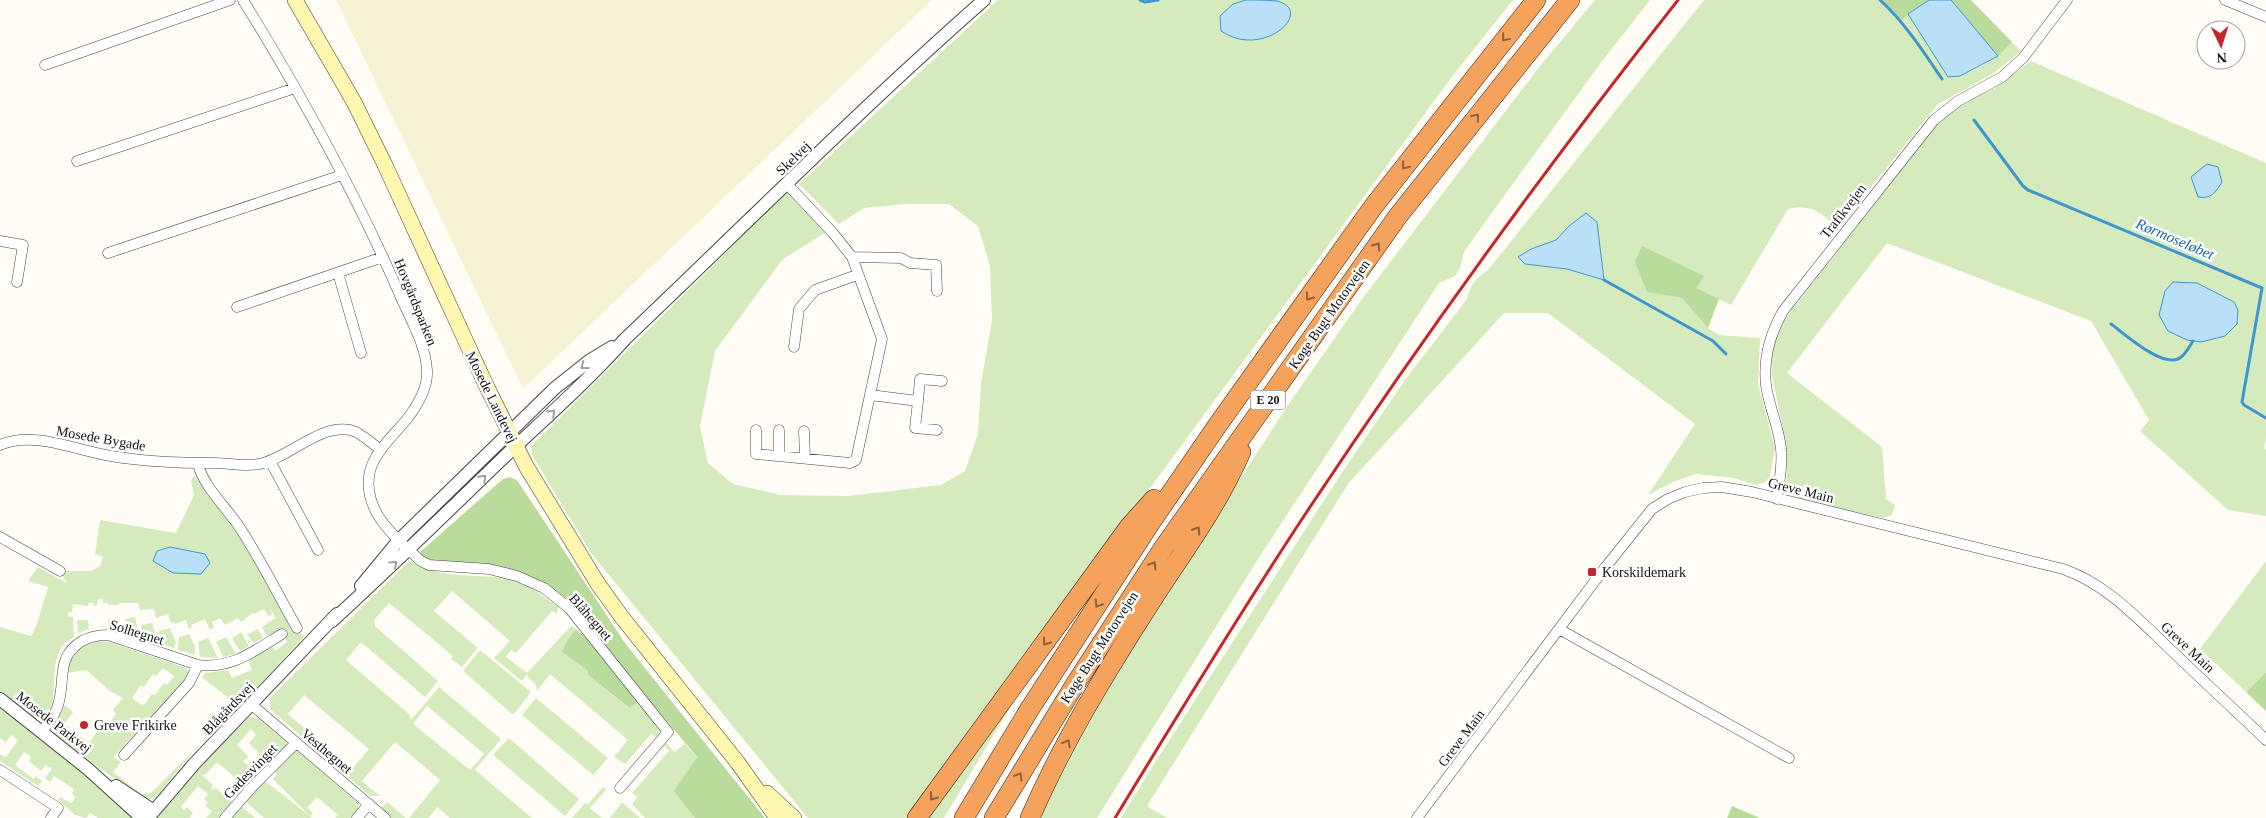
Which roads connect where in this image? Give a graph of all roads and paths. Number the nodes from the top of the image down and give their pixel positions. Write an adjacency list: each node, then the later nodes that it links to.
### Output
1 (230, 0): 10 (street)
2 (243, 0): 11 (street, Hovgårdsparken)
3 (295, 0): 35 (main road, Mosede Landevej)
4 (984, 0): 14 (street, Skelvej)
5 (1536, 0): 30 (highway, Køge Bugt Motorvejen / E 20, one-way to 30)
6 (1570, 0): 29 (highway, Køge Bugt Motorvejen / E 20, one-way to 6)
7 (2068, 0): 42 (street, Trafikvejen)
8 (2225, 0): 9 (street)
9 (2266, 17)
10 (45, 65)
11 (295, 88): 12 (street); 13 (street, Hovgårdsparken)
12 (78, 161)
13 (342, 175): 16 (street); 18 (street, Hovgårdsparken)
14 (787, 184): 17 (street); 35 (street, Skelvej)
15 (0, 241): 21 (street)
16 (108, 253)
17 (852, 257): 20 (street); 22 (street)
18 (383, 258): 19 (street, Hovgårdsparken); 37 (street, Hovgårdsparken)
19 (338, 273): 23 (street, Hovgårdsparken); 25 (street)
20 (857, 274): 24 (street); 27 (street)
21 (17, 282)
22 (937, 291)
23 (237, 307)
24 (794, 347)
25 (361, 353)
26 (942, 382): 28 (street)
27 (870, 395): 28 (street); 39 (street)
28 (918, 401): 33 (street)
29 (1257, 416): 75 (highway, Køge Bugt Motorvejen / E 20, one-way to 29); 76 (highway, one-way to 29)
30 (1217, 426): 73 (highway, one-way to 73); 74 (highway, Køge Bugt Motorvejen / E 20, one-way to 74)
31 (756, 430): 38 (street)
32 (779, 430): 38 (street)
33 (937, 430)
34 (804, 431): 39 (street)
35 (512, 440): 44 (street, Blågårdsvej); 46 (street, Blågårdsvej, one-way to 35); 60 (main road, Mosede Landevej)
36 (0, 445): 41 (street, Mosede Bygade)
37 (381, 450): 40 (street, Mosede Bygade); 44 (street, Hovgårdsparken)
38 (780, 456): 39 (street)
39 (805, 458)
40 (270, 461): 41 (street, Mosede Bygade); 45 (street)
41 (198, 464): 49 (street)
42 (1777, 499): 50 (street, Greve Main); 56 (street, Greve Main)
43 (0, 537): 47 (street)
44 (399, 540): 46 (street, Blåhegnet); 48 (street, Blågårdsvej)
45 (318, 550)
46 (409, 551): 48 (street, Blågårdsvej, one-way to 46); 63 (street, Blåhegnet)
47 (60, 572)
48 (332, 621): 54 (street, Blågårdsvej)
49 (297, 628)
50 (1559, 630): 59 (street); 77 (street, Greve Main)
51 (282, 634): 52 (street, Solhegnet)
52 (198, 664): 55 (street, Solhegnet); 58 (street)
53 (0, 699): 55 (street, Mosede Parkvej)
54 (252, 705): 57 (street, Vesthegnet); 65 (street, Blågårdsvej)
55 (42, 731): 61 (street, Mosede Parkvej)
56 (2266, 740)
57 (296, 743): 64 (street, Vesthegnet); 68 (street, Gadesvinget)
58 (124, 755)
59 (1789, 758)
60 (738, 764): 71 (main road, Mosede Landevej); 72 (main road, Mosede Landevej)
61 (88, 769): 65 (street, Mosede Parkvej); 67 (street, Mosede Parkvej)
62 (0, 770): 66 (street)
63 (620, 788)
64 (369, 804): 69 (street); 70 (street, Vesthegnet)
65 (151, 814)
66 (51, 818)
67 (142, 818)
68 (224, 818)
69 (357, 818)
70 (385, 818)
71 (777, 818)
72 (794, 818)
73 (917, 818)
74 (964, 818)
75 (994, 818)
76 (1030, 818)
77 (1417, 818)

